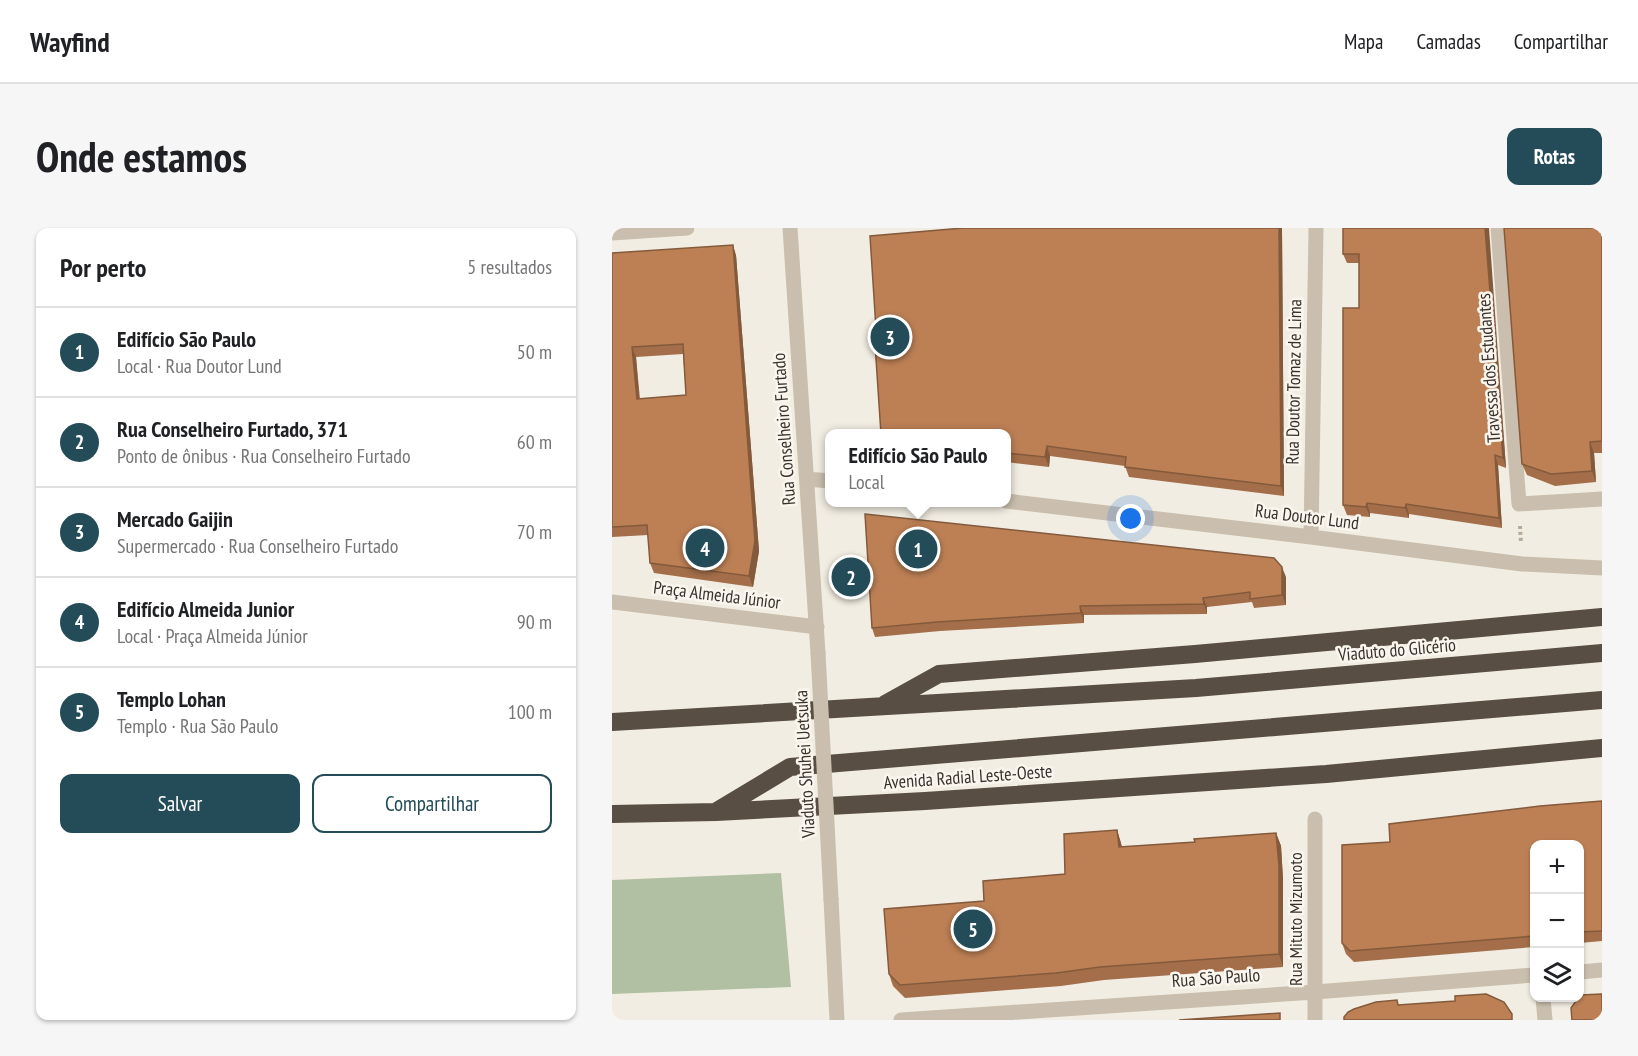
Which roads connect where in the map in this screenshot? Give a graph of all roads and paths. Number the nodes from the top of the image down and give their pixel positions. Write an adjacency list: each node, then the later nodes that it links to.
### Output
1 (687, 228): 5 (street)
2 (790, 228): 6 (street, Rua Conselheiro Furtado)
3 (1316, 228): 11 (street, Rua Doutor Tomaz de Lima)
4 (1498, 228): 10 (street, Travessa dos Estudantes)
5 (612, 233)
6 (807, 479): 7 (street); 16 (street, Rua Conselheiro Furtado)
7 (825, 481)
8 (1602, 499): 10 (street)
9 (1011, 502): 11 (street, Rua Doutor Lund)
10 (1519, 504): 12 (path)
11 (1311, 537): 12 (street, Rua Doutor Lund)
12 (1522, 564): 13 (street, Rua Doutor Lund)
13 (1602, 568)
14 (612, 602): 16 (street, Praça Almeida Júnior)
15 (1602, 617): 19 (highway)
16 (817, 627): 30 (street, Viaduto Shuhei Uetsuka, bridge)
17 (1602, 653): 19 (highway, Viaduto do Glicério)
18 (1602, 700): 22 (highway)
19 (881, 706): 20 (highway)
20 (612, 722)
21 (1602, 748): 22 (highway, Avenida Radial Leste-Oeste)
22 (716, 812): 23 (highway, Avenida Radial Leste-Oeste)
23 (612, 814)
24 (1316, 819): 28 (street, Rua Mituto Mizumoto)
25 (1602, 970): 26 (street)
26 (1584, 972)
27 (1530, 975): 28 (street, Rua São Paulo)
28 (1316, 992): 31 (street, Rua São Paulo); 32 (street, Rua Mituto Mizumoto)
29 (1543, 1002): 33 (street)
30 (837, 1020)
31 (901, 1020)
32 (1315, 1020)
33 (1545, 1020)

